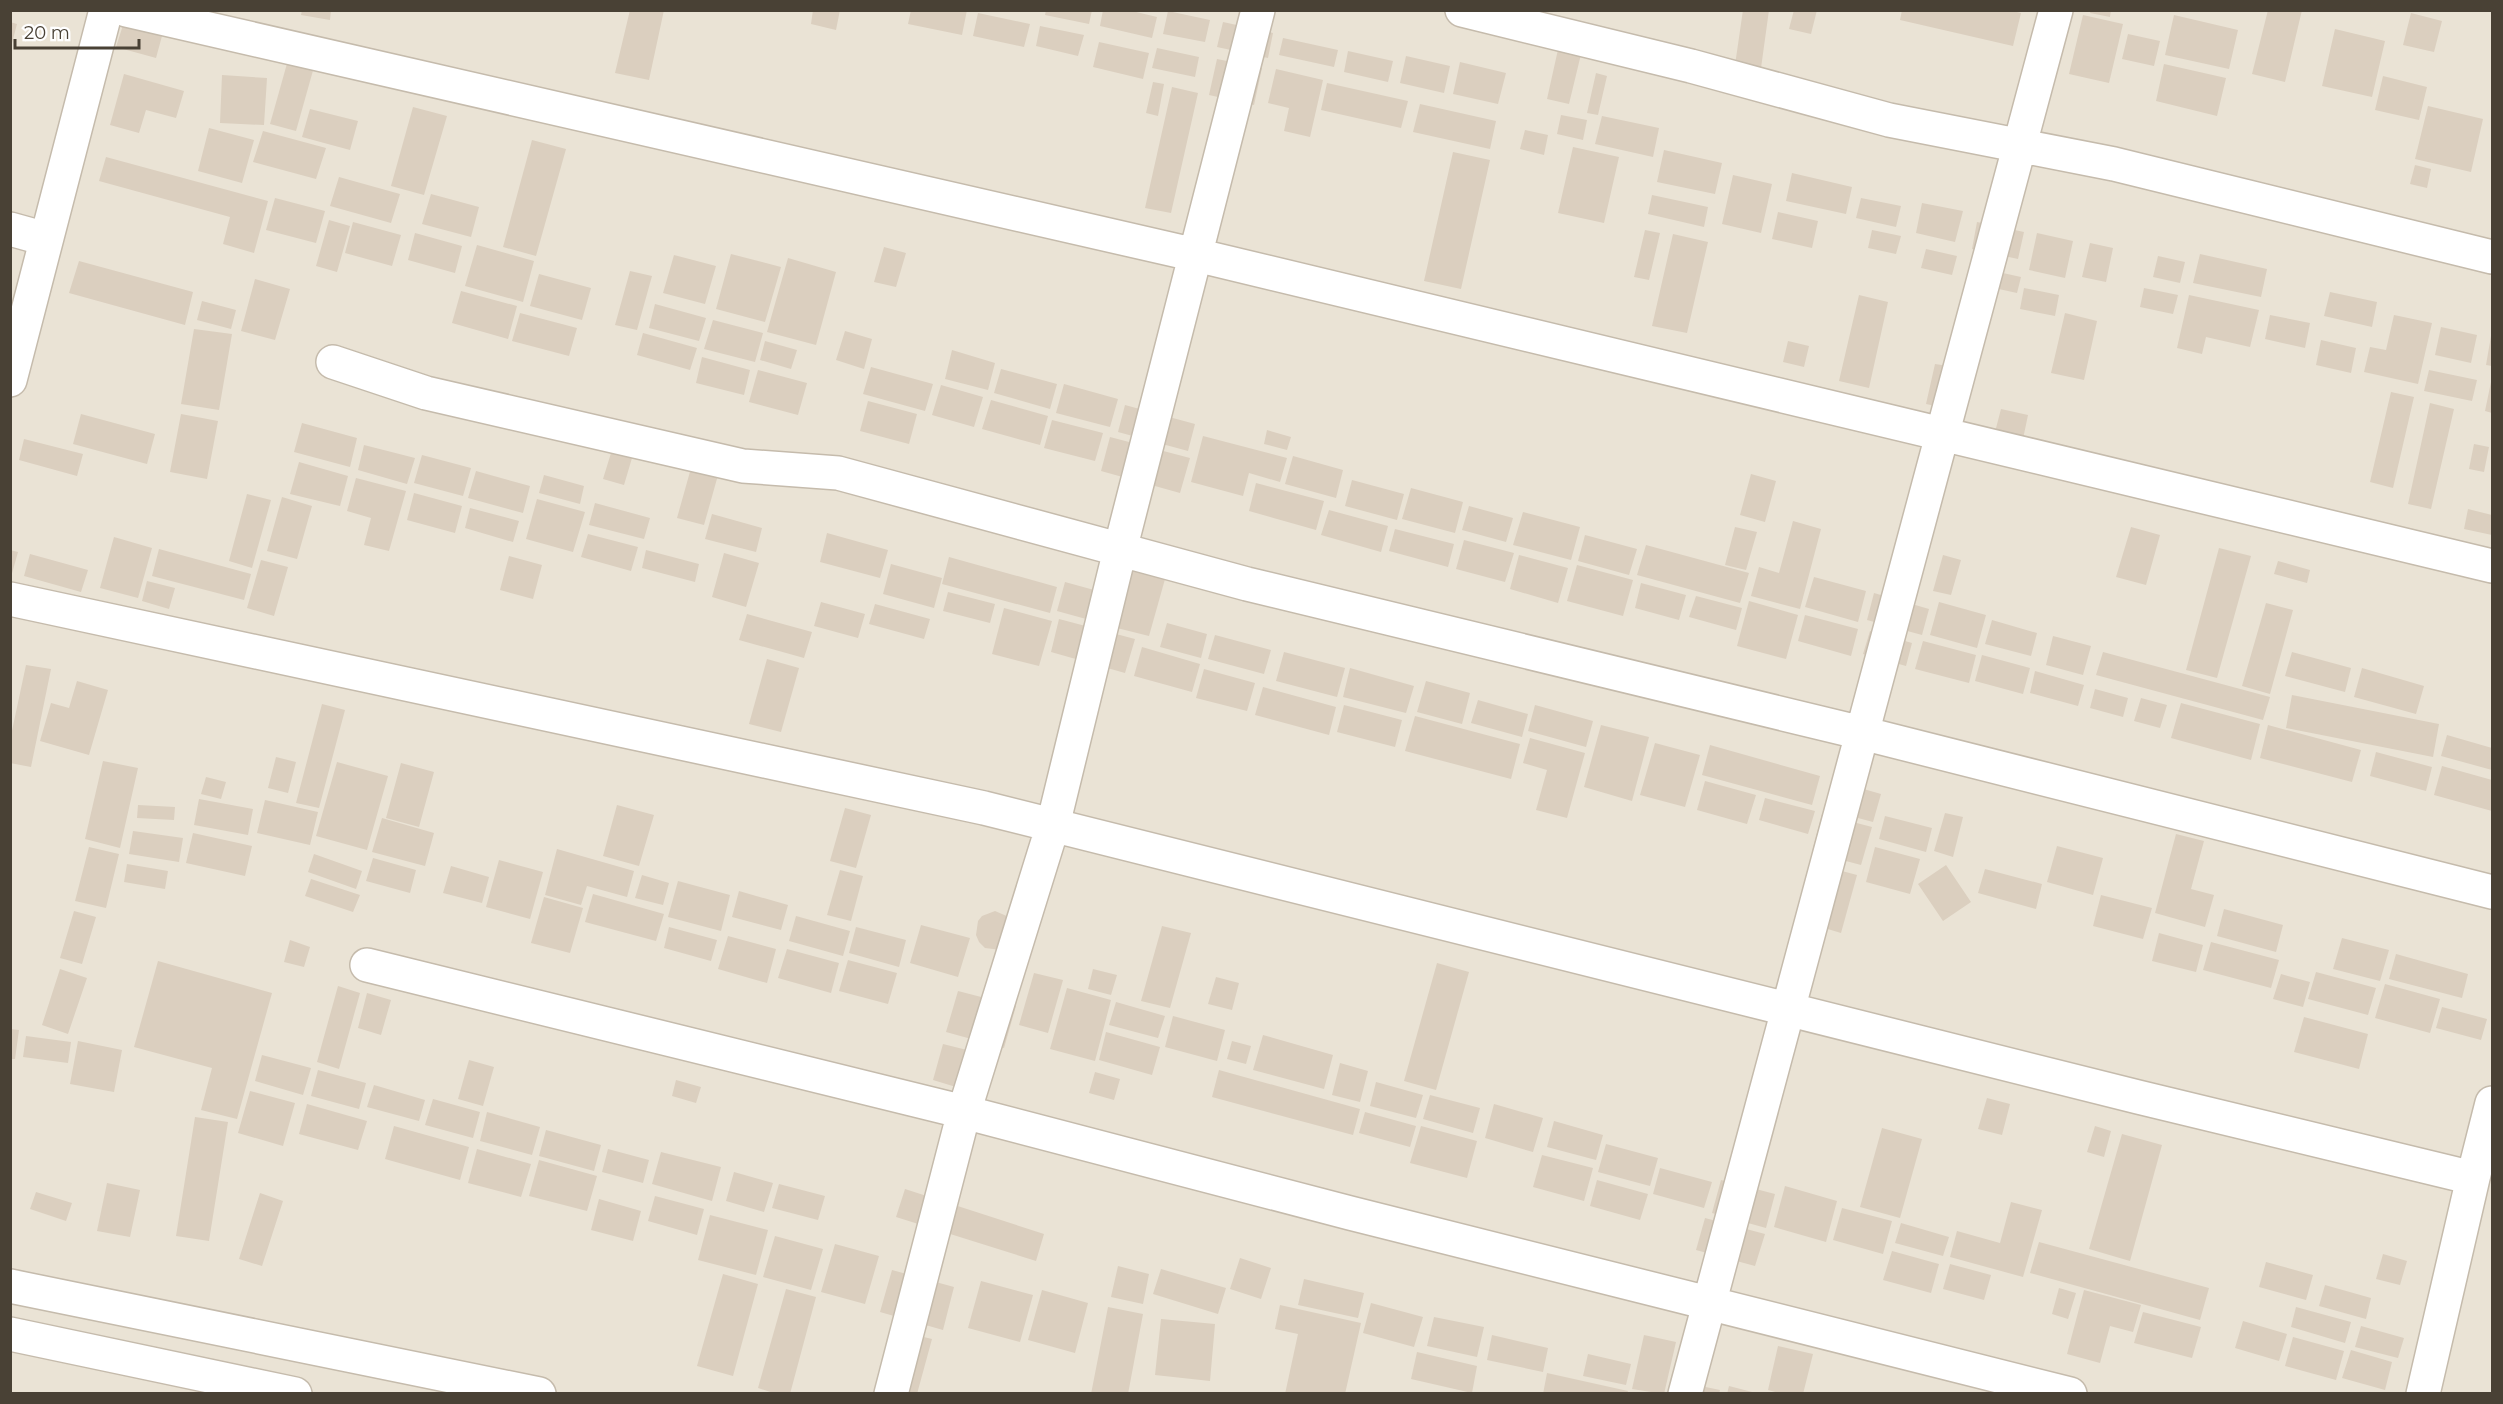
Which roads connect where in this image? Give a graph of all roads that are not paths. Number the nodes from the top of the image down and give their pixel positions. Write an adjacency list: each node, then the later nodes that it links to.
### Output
1 (106, 10): 8 (street)
2 (126, 10): 9 (street)
3 (1258, 10): 9 (street)
4 (1462, 10): 6 (street)
5 (2056, 10): 6 (street)
6 (2020, 146): 10 (street); 13 (street)
7 (10, 229): 8 (street)
8 (46, 239): 12 (street)
9 (1196, 255): 13 (street); 14 (street)
10 (2493, 257)
11 (333, 362): 14 (street)
12 (10, 380)
13 (1942, 434): 15 (street); 17 (street)
14 (1120, 550): 17 (street); 18 (street)
15 (2493, 566)
16 (10, 599): 18 (street)
17 (1862, 733): 19 (street); 21 (street)
18 (1053, 825): 21 (street); 23 (street)
19 (2493, 892)
20 (367, 965): 23 (street)
21 (1788, 1009): 24 (street); 26 (street)
22 (2493, 1103): 24 (street)
23 (964, 1112): 26 (street); 30 (street)
24 (2473, 1178): 33 (street)
25 (10, 1286): 29 (street)
26 (1709, 1303): 31 (street); 32 (street)
27 (10, 1334): 28 (street)
28 (295, 1394)
29 (539, 1394)
30 (891, 1394)
31 (1685, 1394)
32 (2070, 1394)
33 (2423, 1394)

